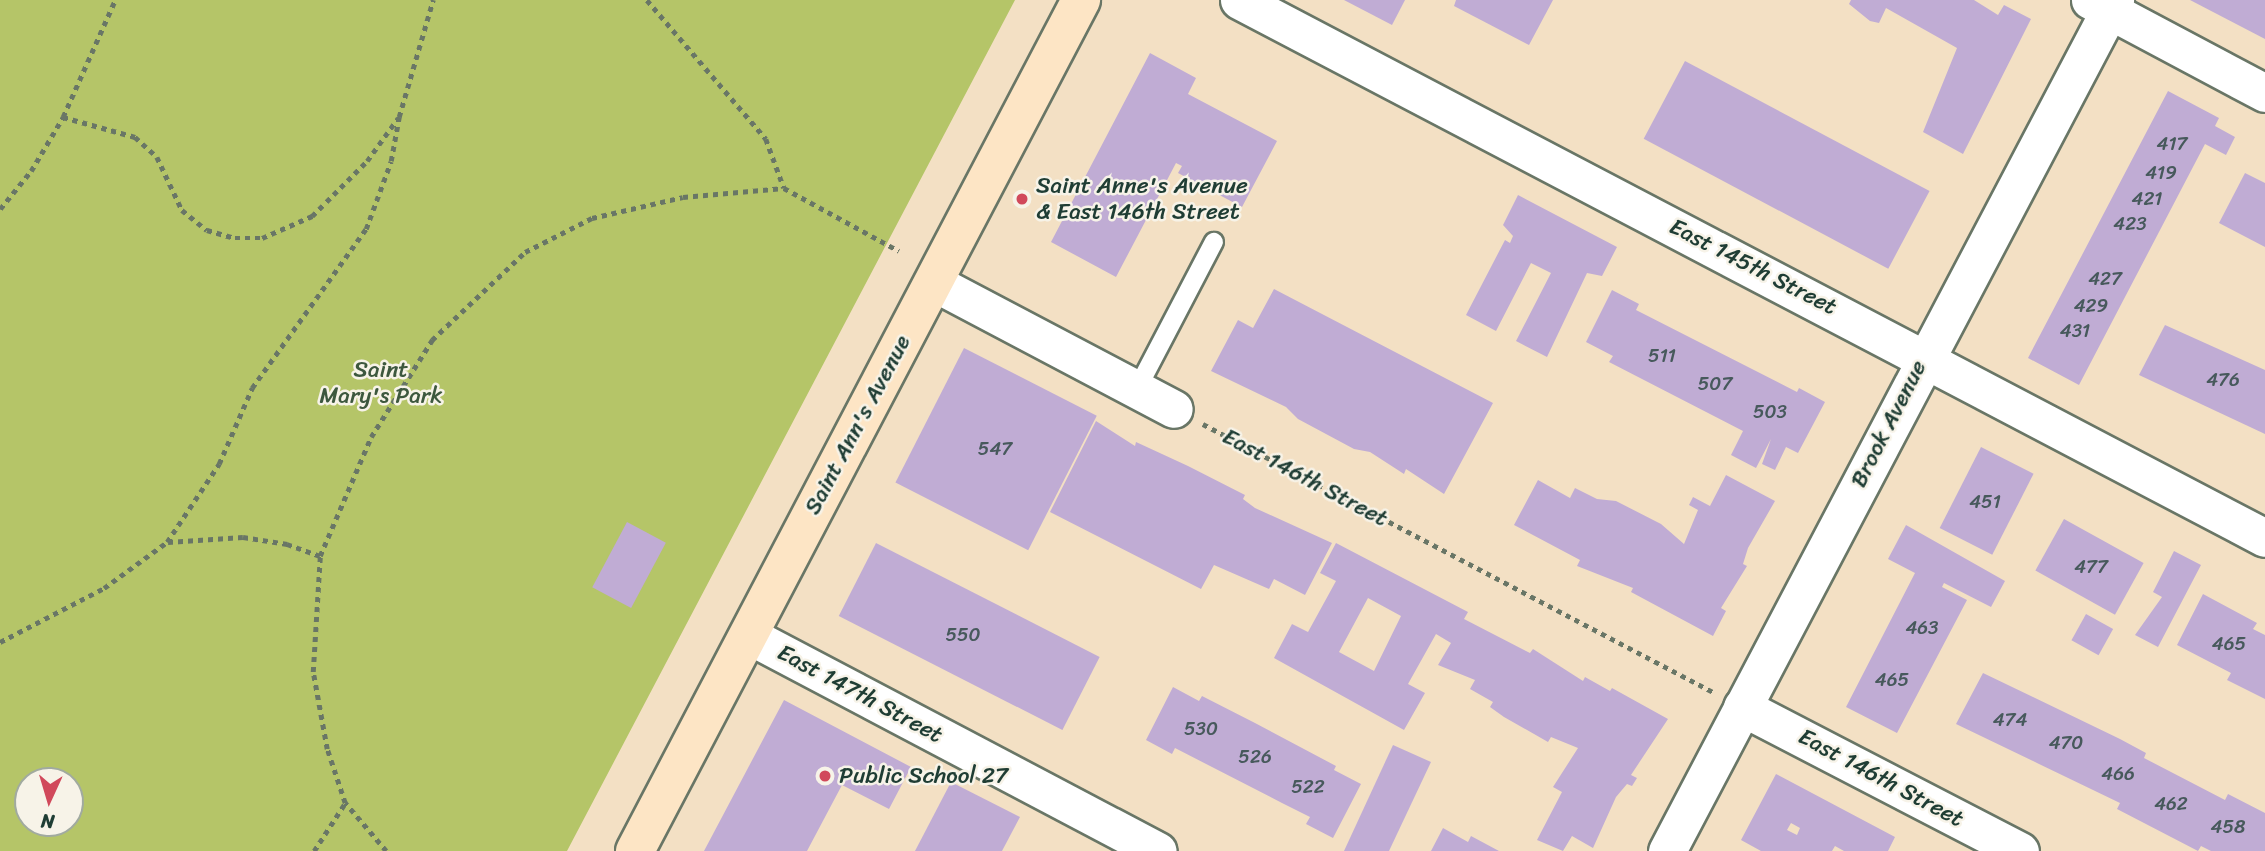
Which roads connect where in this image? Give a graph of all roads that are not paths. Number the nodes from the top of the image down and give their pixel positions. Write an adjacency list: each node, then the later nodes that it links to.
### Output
1 (1081, 0): 6 (street, Saint Ann's Avenue)
2 (1239, 0): 7 (street, East 145th Street)
3 (2105, 4): 4 (street); 7 (street, Brook Avenue)
4 (2265, 93)
5 (1213, 242): 8 (lane)
6 (933, 282): 8 (street); 11 (street, Saint Ann's Avenue)
7 (1924, 356): 10 (street, East 145th Street); 12 (street, Brook Avenue)
8 (1137, 389): 9 (street)
9 (1174, 409)
10 (2265, 538)
11 (748, 635): 13 (street, Saint Ann's Avenue); 14 (street, East 147th Street)
12 (1742, 707): 15 (street, Brook Avenue); 16 (street, East 146th Street)
13 (635, 851)
14 (1157, 851)
15 (1667, 851)
16 (2020, 851)

